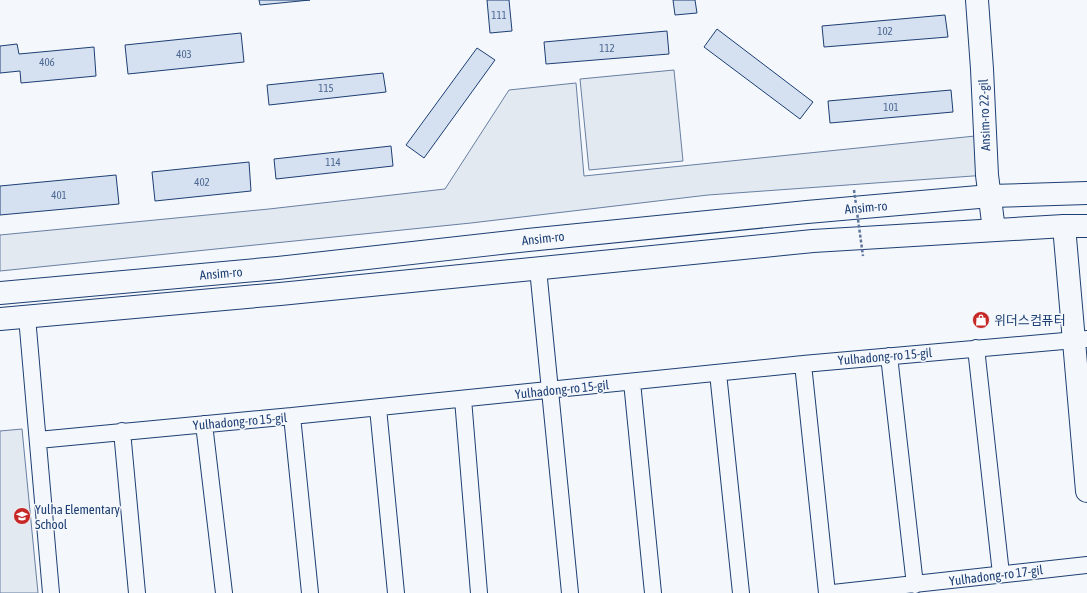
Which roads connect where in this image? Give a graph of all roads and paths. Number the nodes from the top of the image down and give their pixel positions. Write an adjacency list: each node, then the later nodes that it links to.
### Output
1 (977, 0): 4 (main road, Ansim-ro 22-gil)
2 (854, 190): 8 (path, bridge)
3 (1087, 193): 4 (main road, Ansim-ro)
4 (990, 196): 7 (main road, Ansim-ro 22-gil); 10 (main road, Ansim-ro)
5 (1064, 226): 6 (main road, Ansim-ro); 7 (main road, Ansim-ro); 13 (main road)
6 (1087, 226)
7 (994, 230): 9 (main road, Ansim-ro)
8 (863, 256)
9 (538, 269): 11 (main road, Ansim-ro); 19 (street)
10 (0, 293)
11 (27, 317): 12 (main road, Ansim-ro); 25 (street)
12 (0, 319)
13 (1081, 339): 14 (street, Yulhadong-ro 15-gil); 26 (main road)
14 (976, 348): 15 (street, Yulhadong-ro 15-gil); 28 (street)
15 (889, 356): 16 (street, Yulhadong-ro 15-gil); 29 (street)
16 (802, 364): 17 (street, Yulhadong-ro 15-gil); 39 (street)
17 (718, 373): 18 (street, Yulhadong-ro 15-gil); 38 (street)
18 (632, 382): 19 (street, Yulhadong-ro 15-gil); 37 (street)
19 (550, 390): 20 (street, Yulhadong-ro 15-gil); 36 (street)
20 (463, 399): 21 (street, Yulhadong-ro 15-gil); 35 (street)
21 (378, 408): 22 (street, Yulhadong-ro 15-gil); 34 (street)
22 (292, 416): 23 (street, Yulhadong-ro 15-gil); 33 (street)
23 (204, 424): 24 (street, Yulhadong-ro 15-gil); 32 (street)
24 (122, 431): 25 (street, Yulhadong-ro 15-gil); 31 (street)
25 (38, 440): 30 (street)
26 (1087, 491)
27 (1087, 565): 28 (street, Yulhadong-ro 17-gil)
28 (1001, 574): 29 (street, Yulhadong-ro 17-gil)
29 (915, 585): 40 (street, Yulhadong-ro 17-gil)
30 (51, 593)
31 (137, 593)
32 (224, 593)
33 (310, 593)
34 (396, 593)
35 (479, 593)
36 (570, 593)
37 (653, 593)
38 (741, 593)
39 (827, 593)
40 (833, 593)

